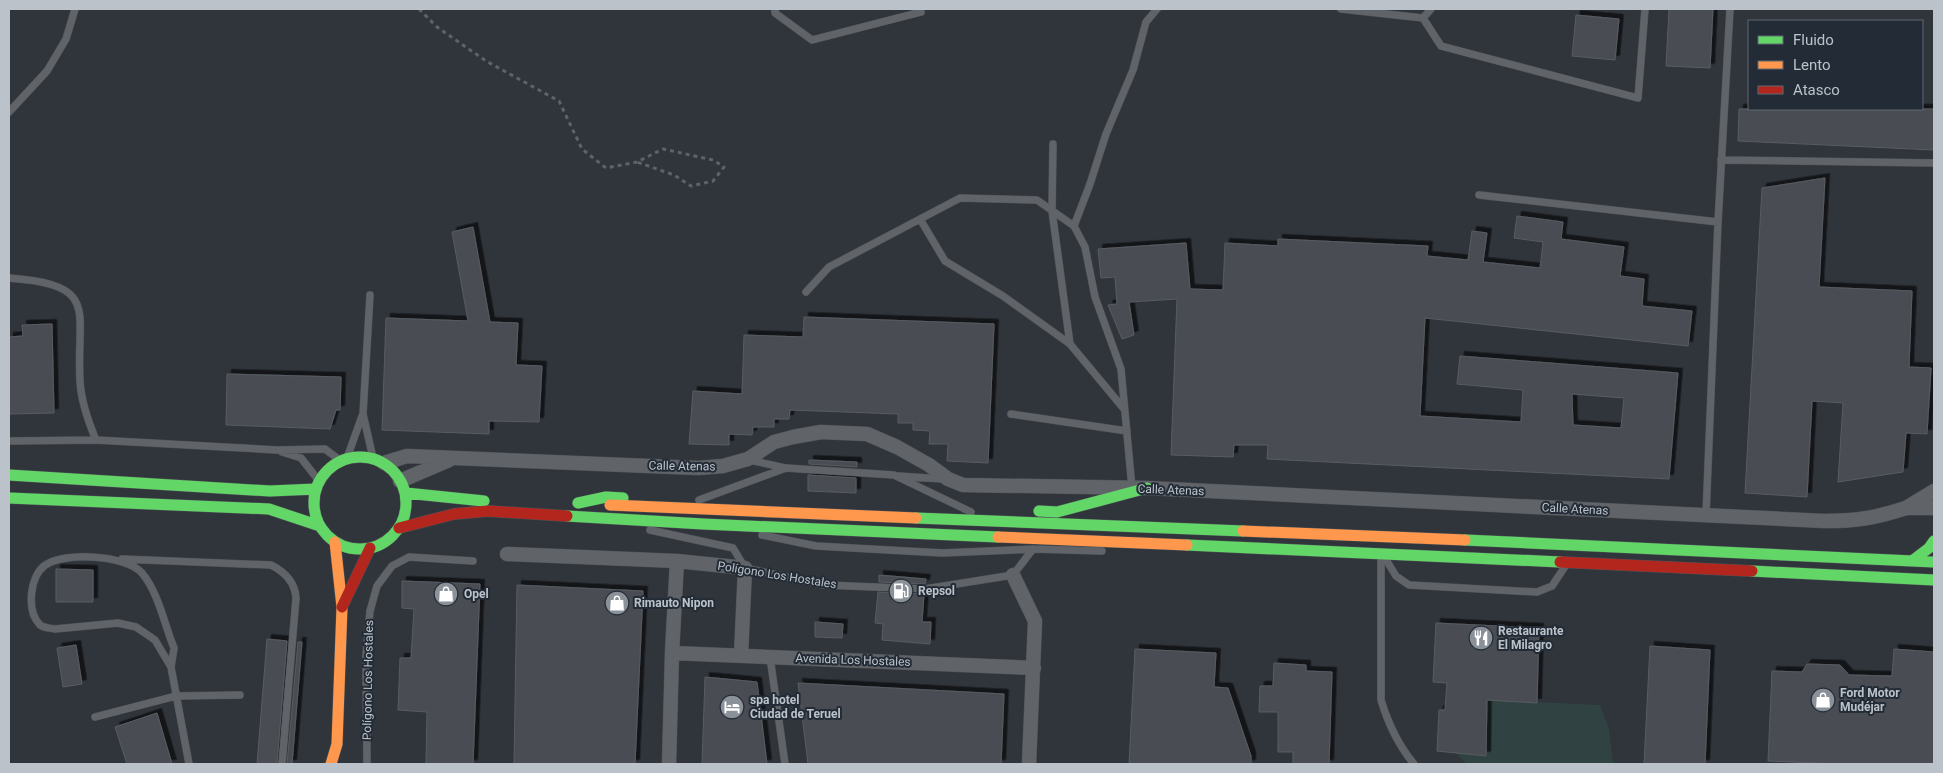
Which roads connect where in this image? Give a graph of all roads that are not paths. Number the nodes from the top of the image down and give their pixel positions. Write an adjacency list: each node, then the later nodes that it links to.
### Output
1 (75, 9): 10 (lane)
2 (775, 9): 8 (lane)
3 (1157, 9): 18 (lane)
4 (1341, 9): 9 (lane)
5 (1431, 9): 9 (lane)
6 (1645, 9): 9 (lane)
7 (1730, 9): 12 (lane)
8 (921, 12)
9 (1423, 18)
10 (9, 112)
11 (1053, 144): 15 (lane)
12 (1721, 160): 13 (lane); 17 (lane)
13 (1934, 163)
14 (1479, 195): 17 (lane)
15 (1052, 211): 16 (lane); 18 (lane); 22 (lane)
16 (920, 219): 20 (lane); 22 (lane)
17 (1718, 222): 52 (lane)
18 (1074, 226): 23 (lane)
19 (9, 278): 27 (lane)
20 (806, 292)
21 (370, 296): 24 (lane)
22 (1070, 344): 23 (lane)
23 (1125, 409): 26 (lane)
24 (363, 414): 31 (lane); 33 (lane)
25 (1011, 414): 26 (lane)
26 (1127, 431): 40 (lane)
27 (96, 440): 28 (lane); 29 (lane)
28 (9, 441)
29 (277, 450): 31 (lane); 38 (lane)
30 (454, 457): 32 (street, Calle Atenas); 33 (street, Calle Atenas); 39 (street, Calle Atenas)
31 (344, 459): 33 (main road); 38 (main road)
32 (748, 459): 34 (lane); 37 (street, Calle Atenas)
33 (379, 461): 39 (main road)
34 (786, 468): 36 (lane); 44 (lane)
35 (9, 475): 38 (main road)
36 (894, 475): 37 (lane); 46 (lane)
37 (948, 479): 40 (street, Calle Atenas)
38 (317, 485): 54 (main road)
39 (403, 487): 45 (main road); 55 (main road)
40 (1132, 488): 41 (street, Calle Atenas)
41 (1147, 488): 50 (main road); 52 (street, Calle Atenas)
42 (1934, 491): 47 (street)
43 (9, 498): 54 (main road)
44 (699, 500): 46 (main road); 51 (main road)
45 (529, 502)
46 (960, 508): 51 (main road)
47 (1906, 508): 48 (street); 52 (street, Calle Atenas)
48 (1934, 508)
49 (488, 511): 53 (main road); 55 (main road); 71 (lane)
50 (1028, 511)
51 (997, 515): 68 (main road)
52 (1706, 515)
53 (703, 524): 58 (main road); 60 (lane)
54 (320, 526): 57 (main road)
55 (399, 528): 59 (main road)
56 (1934, 541): 68 (main road)
57 (335, 542): 59 (main road); 76 (main road)
58 (1191, 545): 62 (lane); 64 (main road)
59 (370, 548): 76 (main road)
60 (1034, 549): 61 (lane); 74 (lane)
61 (1112, 551)
62 (1152, 552)
63 (507, 554): 67 (street, Polígono Los Hostales)
64 (1382, 554): 70 (main road); 70 (lane); 92 (lane)
65 (109, 558): 80 (lane); 80 (lane); 86 (lane)
66 (473, 561): 88 (lane, Polígono Los Hostales)
67 (677, 561): 71 (street, Polígono Los Hostales); 77 (street)
68 (1912, 561): 69 (main road)
69 (1934, 562)
70 (1568, 563): 72 (main road)
71 (745, 568): 74 (lane, Polígono Los Hostales); 78 (street)
72 (1718, 570): 73 (main road); 75 (main road)
73 (1934, 570)
74 (1013, 575): 81 (street)
75 (1934, 580)
76 (342, 607): 87 (main road)
77 (672, 653): 78 (street, Avenida Los Hostales); 89 (street)
78 (741, 656): 79 (street, Avenida Los Hostales)
79 (770, 657): 81 (street, Avenida Los Hostales); 90 (lane)
80 (171, 667): 83 (lane)
81 (1034, 668): 91 (street)
82 (240, 694): 83 (lane)
83 (176, 696): 84 (lane); 85 (lane)
84 (95, 717)
85 (189, 764)
86 (282, 764)
87 (331, 764)
88 (367, 764)
89 (669, 764)
90 (785, 764)
91 (1029, 764)
92 (1414, 764)

